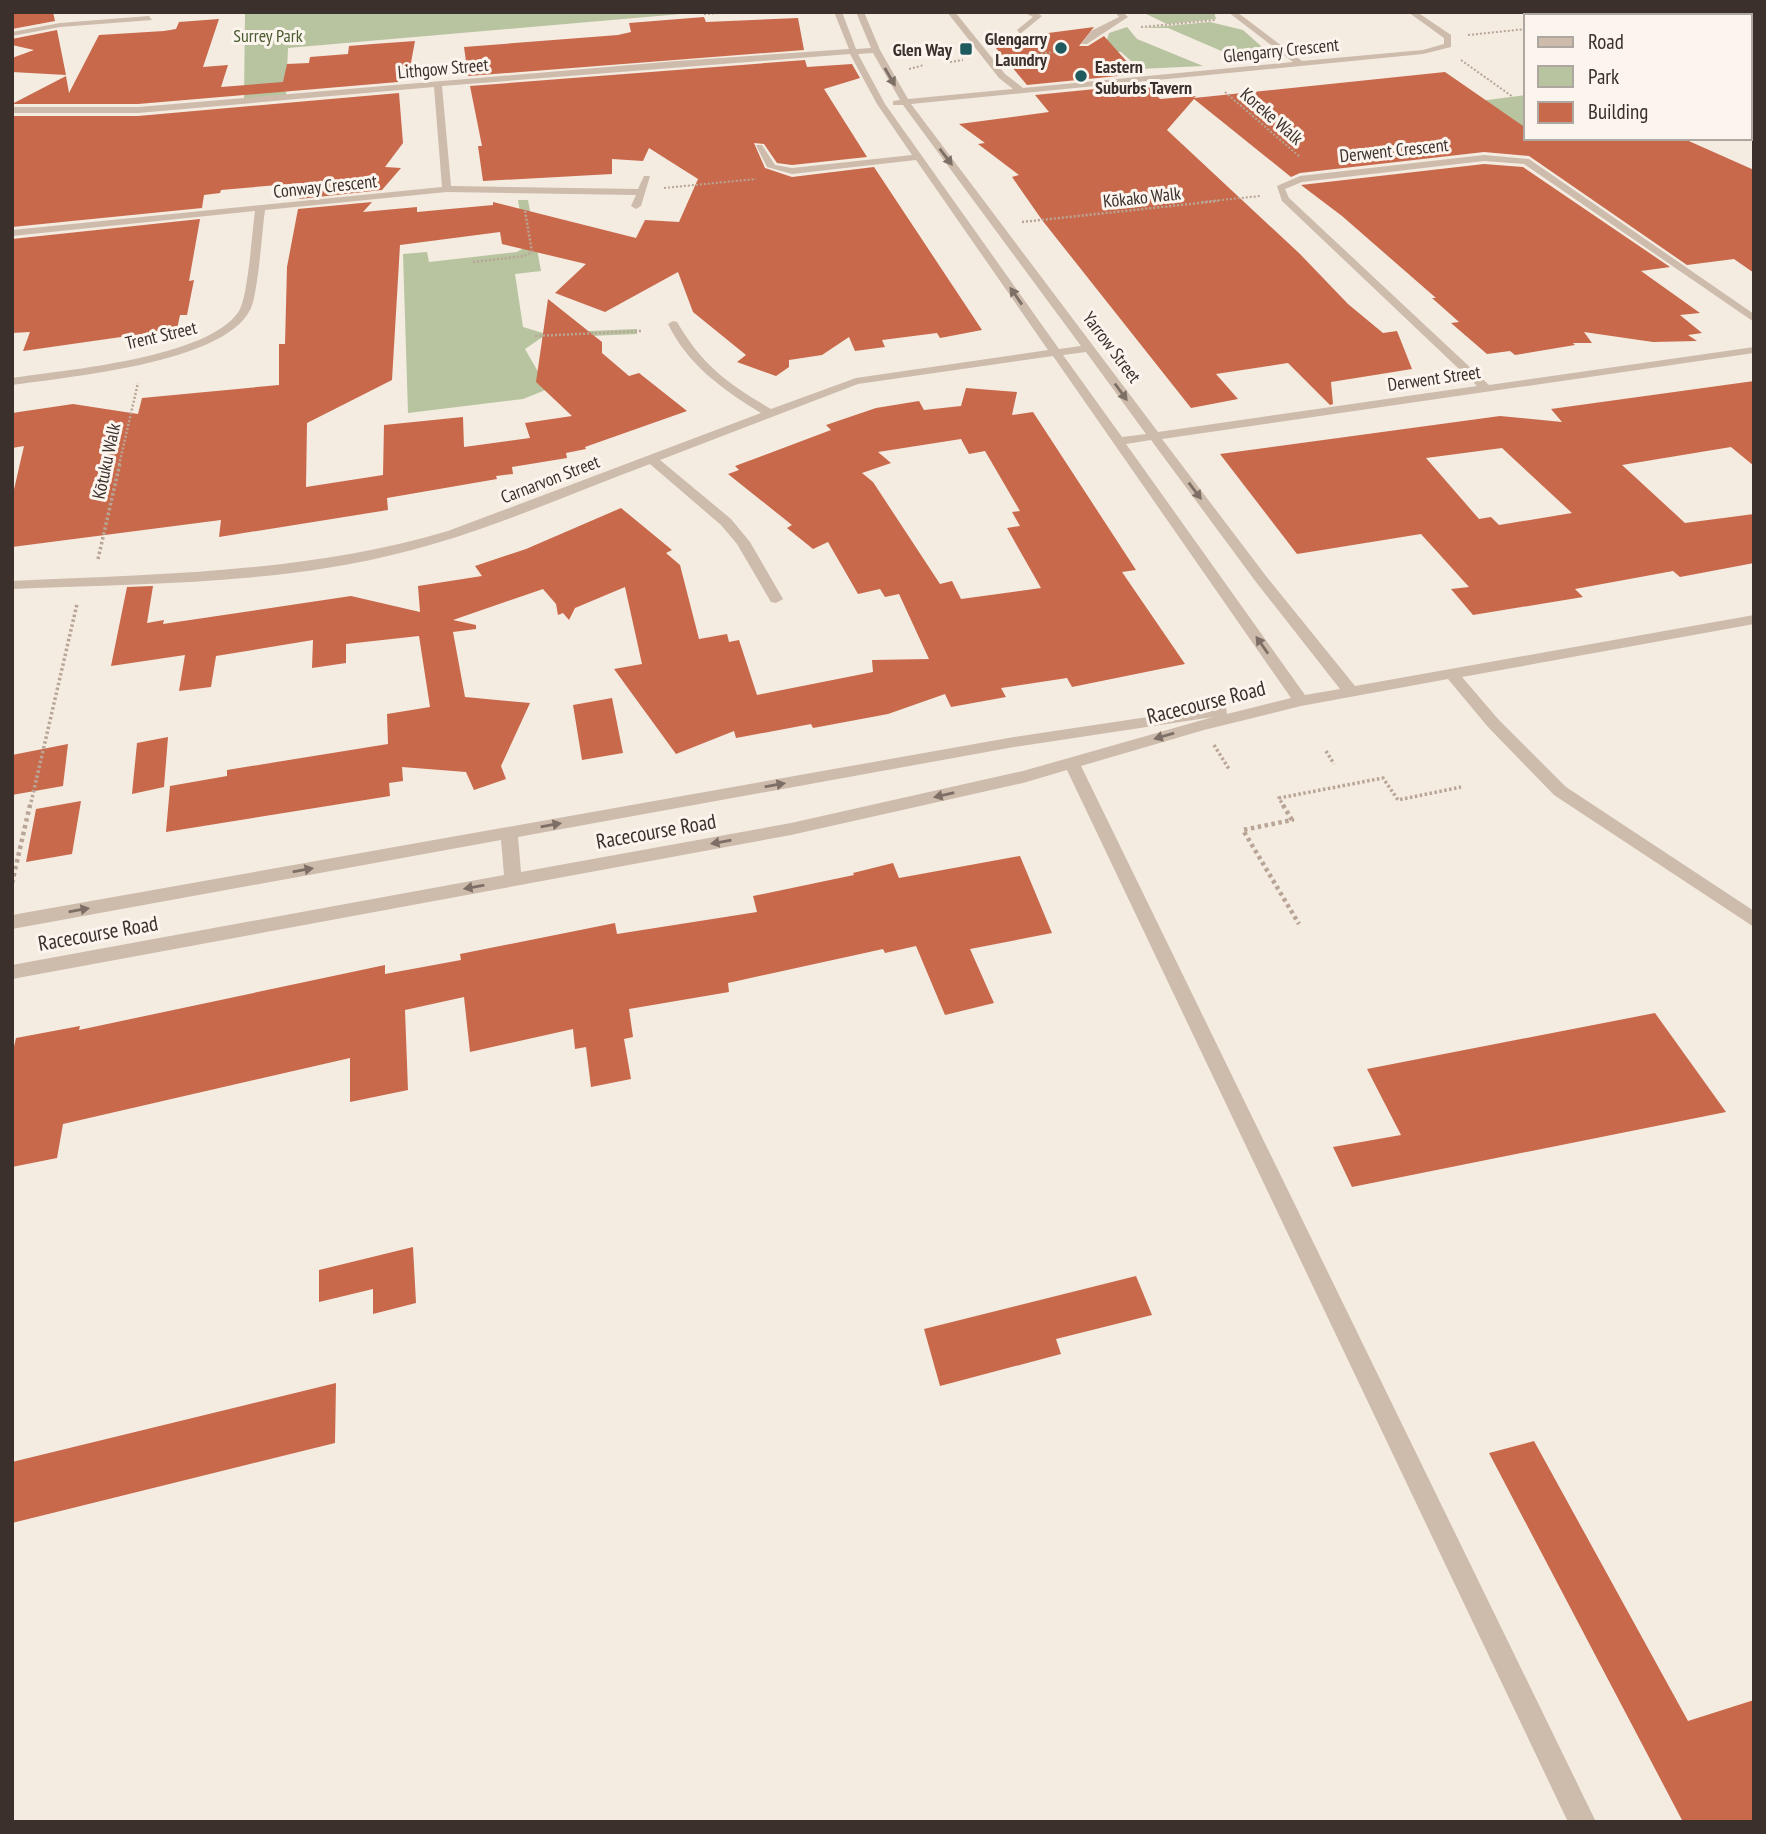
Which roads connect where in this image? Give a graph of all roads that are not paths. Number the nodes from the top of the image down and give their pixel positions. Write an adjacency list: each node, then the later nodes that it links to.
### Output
1 (838, 12): 13 (street)
2 (860, 12): 12 (street, Yarrow Street)
3 (951, 12): 16 (street)
4 (1027, 12): 9 (street)
5 (1119, 12): 11 (street)
6 (1232, 12): 14 (street)
7 (1412, 12): 14 (street, Glengarry Crescent)
8 (149, 18): 10 (street)
9 (1020, 32)
10 (12, 34)
11 (1084, 42)
12 (876, 50): 13 (street, Lithgow Street); 17 (street, Yarrow Street, one-way to 17)
13 (853, 52): 15 (street, Lithgow Street); 18 (street)
14 (1300, 64): 16 (street, Glengarry Crescent)
15 (438, 84): 19 (street, Lithgow Street); 23 (street)
16 (1021, 91): 17 (street, Glengarry Crescent)
17 (905, 102): 18 (street, Glengarry Crescent); 30 (street, Yarrow Street, one-way to 30)
18 (881, 104): 21 (street)
19 (12, 110)
20 (760, 147): 21 (street)
21 (918, 157): 32 (street, one-way to 21)
22 (647, 178): 24 (street)
23 (447, 189): 24 (street, Conway Crescent); 26 (street, Conway Crescent)
24 (641, 192): 25 (street)
25 (636, 206)
26 (260, 208): 27 (street, Conway Crescent); 33 (street, Trent Street)
27 (12, 233)
28 (1754, 319): 34 (street, Derwent Crescent)
29 (673, 324): 35 (street)
30 (1088, 348): 32 (street, Carnarvon Street); 36 (street, Yarrow Street, one-way to 36)
31 (1754, 350): 34 (street, Derwent Street)
32 (1055, 352): 35 (street, Carnarvon Street); 37 (street)
33 (12, 382)
34 (1486, 388): 36 (street, Derwent Street)
35 (769, 413): 38 (street, Carnarvon Street)
36 (1154, 436): 37 (street, Derwent Street); 43 (street, Yarrow Street, one-way to 43)
37 (1120, 441): 44 (street, one-way to 37)
38 (652, 458): 39 (street, Carnarvon Street); 40 (street)
39 (12, 585)
40 (776, 599)
41 (1754, 619): 42 (street, Racecourse Road)
42 (1452, 674): 43 (street, Racecourse Road); 48 (street)
43 (1351, 692): 44 (street, Racecourse Road)
44 (1301, 701): 45 (street, Racecourse Road, one-way to 45); 46 (street, Racecourse Road, one-way to 44)
45 (1071, 762): 47 (street, Racecourse Road, one-way to 47); 51 (street)
46 (509, 833): 47 (street); 49 (street, Racecourse Road, one-way to 46)
47 (513, 880): 50 (street, Racecourse Road, one-way to 50)
48 (1754, 920)
49 (12, 922)
50 (12, 972)
51 (1582, 1822)

